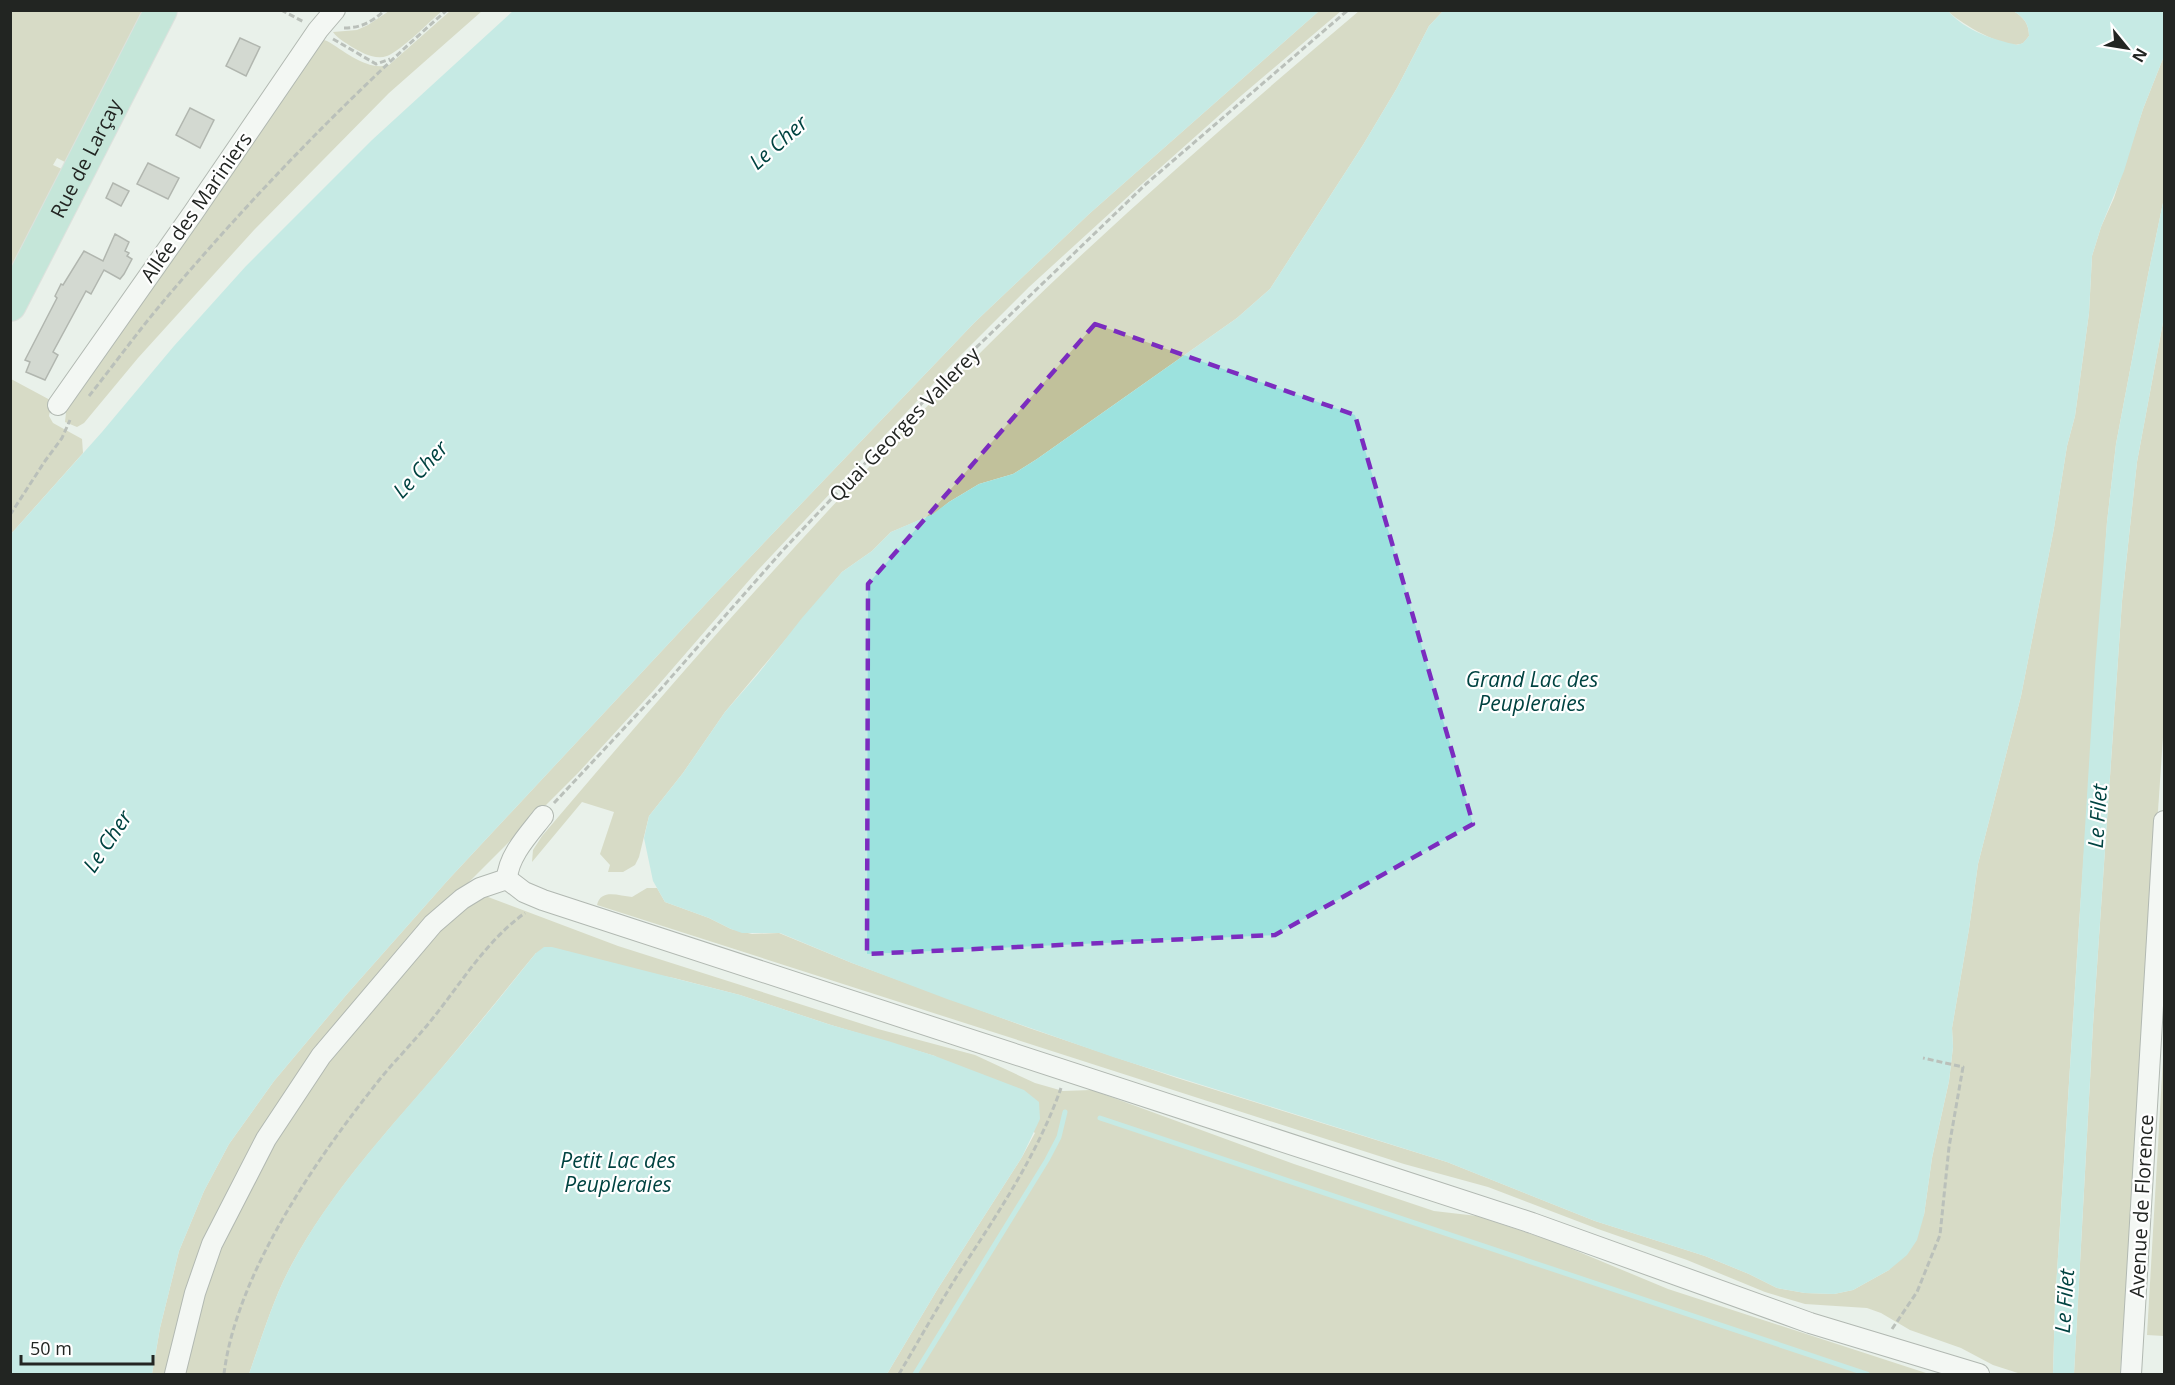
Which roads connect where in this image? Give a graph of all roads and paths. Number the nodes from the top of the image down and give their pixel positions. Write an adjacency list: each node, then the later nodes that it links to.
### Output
1 (161, 10): 9 (main road, Rue de Larçay)
2 (281, 10): 7 (path)
3 (335, 10): 7 (street, Allée des Mariniers)
4 (384, 10): 7 (path)
5 (447, 10): 8 (path)
6 (1348, 10): 13 (path, Quai Georges Vallerey)
7 (318, 30): 8 (path); 11 (street, Allée des Mariniers)
8 (393, 58): 10 (path)
9 (10, 305)
10 (86, 400)
11 (66, 411): 12 (path)
12 (10, 515)
13 (543, 816): 15 (street)
14 (2164, 821): 24 (street, Avenue de Florence)
15 (507, 879): 16 (street); 20 (street)
16 (543, 900): 18 (street); 21 (path)
17 (1923, 1058): 19 (path)
18 (1067, 1070): 19 (street); 22 (path)
19 (1881, 1345): 23 (street)
20 (175, 1374)
21 (224, 1374)
22 (899, 1374)
23 (1978, 1374)
24 (2131, 1374)

